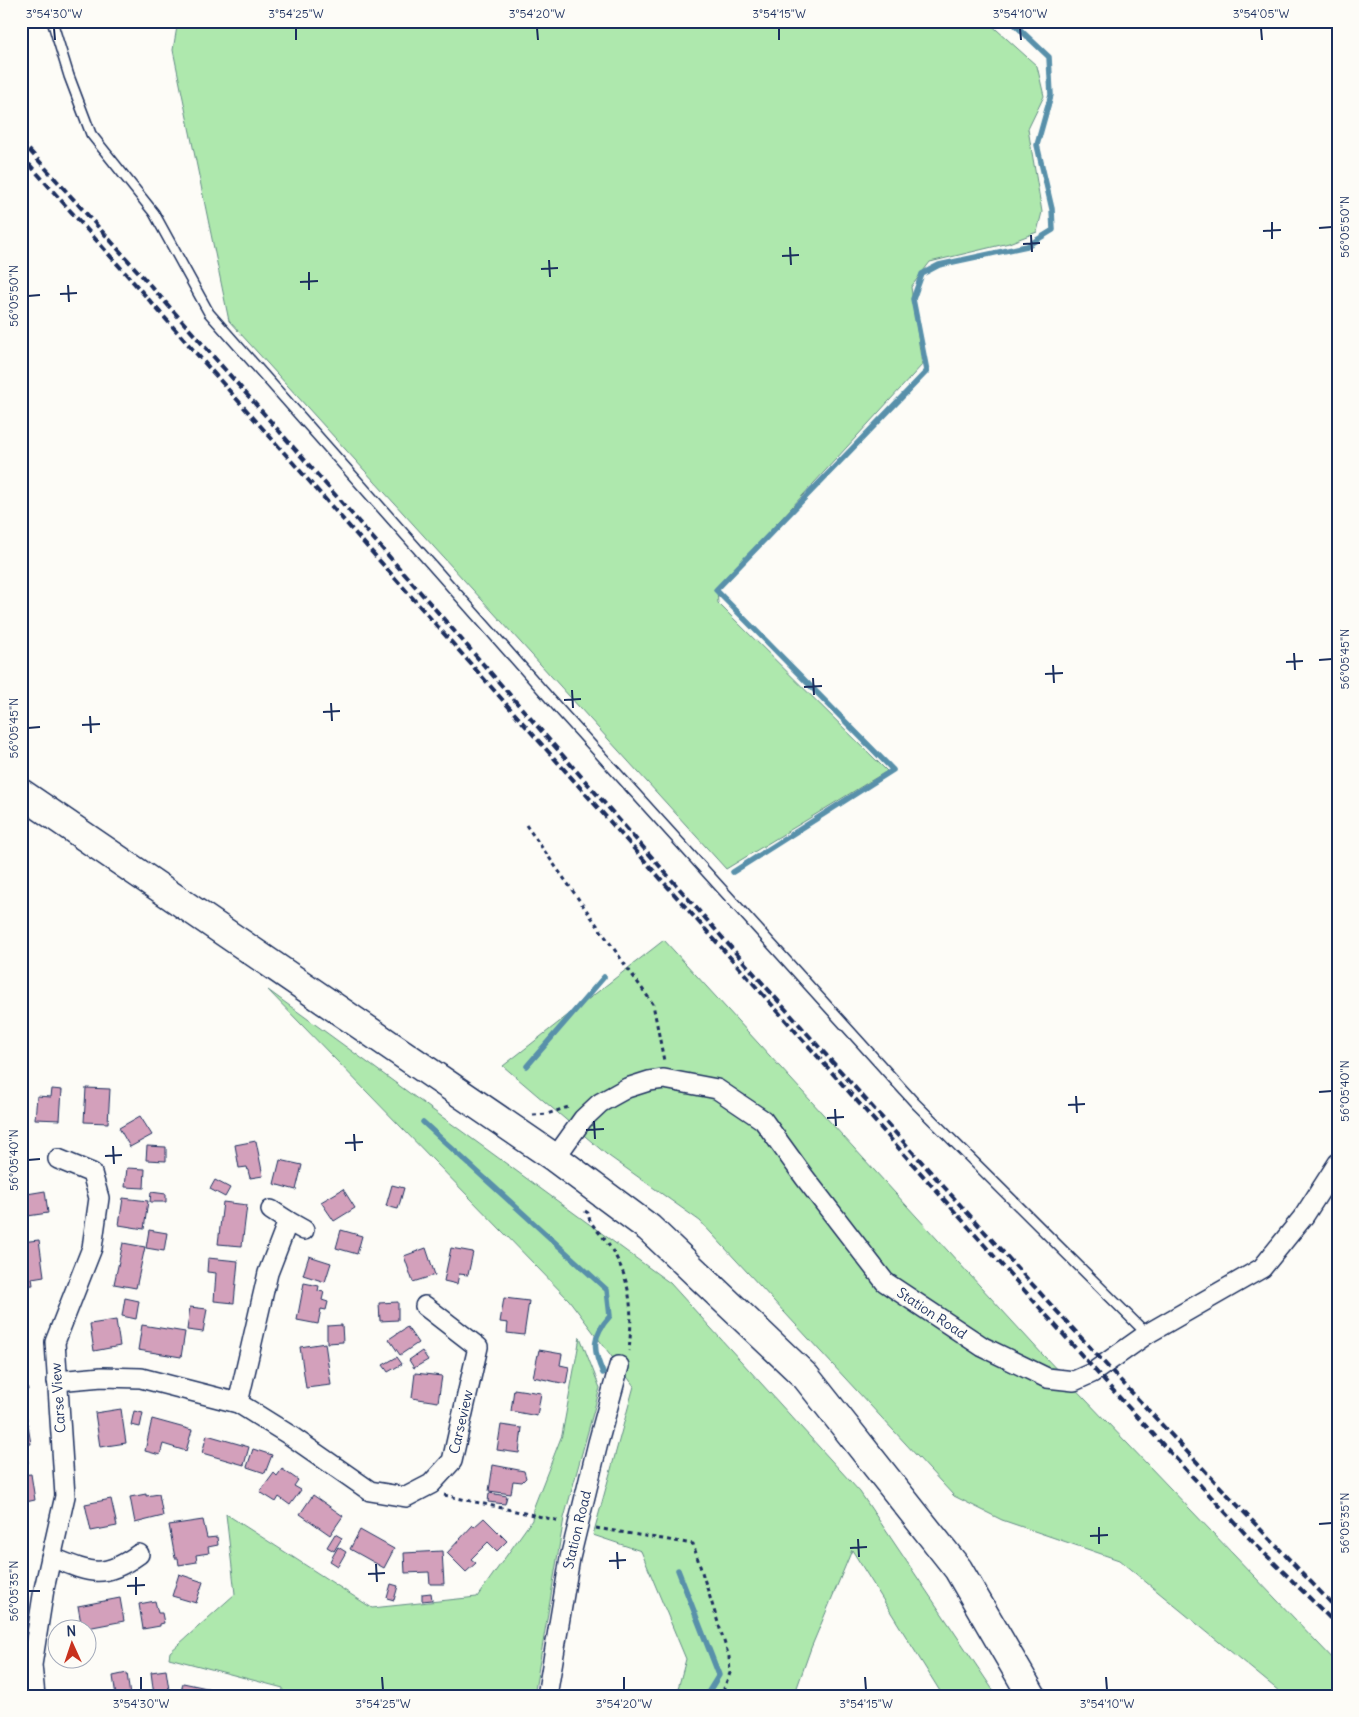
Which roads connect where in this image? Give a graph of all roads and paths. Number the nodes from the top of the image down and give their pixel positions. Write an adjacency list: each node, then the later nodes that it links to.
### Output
1 (52, 21): 13 (lane)
2 (21, 793): 6 (main road)
3 (526, 825): 4 (path)
4 (664, 1079): 7 (street, Station Road); 13 (street, Station Road)
5 (573, 1106): 6 (path)
6 (518, 1133): 7 (main road)
7 (555, 1158): 24 (main road)
8 (58, 1159): 15 (street, Carse View)
9 (1338, 1163): 13 (street, Station Road)
10 (580, 1207): 14 (path)
11 (271, 1210): 16 (street)
12 (425, 1306): 17 (street, Carseview)
13 (1147, 1334)
14 (619, 1366): 18 (street, Station Road)
15 (57, 1381): 16 (street, Carseview); 20 (street, Carse View)
16 (238, 1403): 17 (street, Carseview)
17 (419, 1490): 18 (path)
18 (578, 1525): 22 (street, Station Road); 23 (path)
19 (139, 1554): 20 (street)
20 (51, 1558): 21 (street, Carse View)
21 (34, 1696)
22 (546, 1696)
23 (722, 1696)
24 (1032, 1696)

